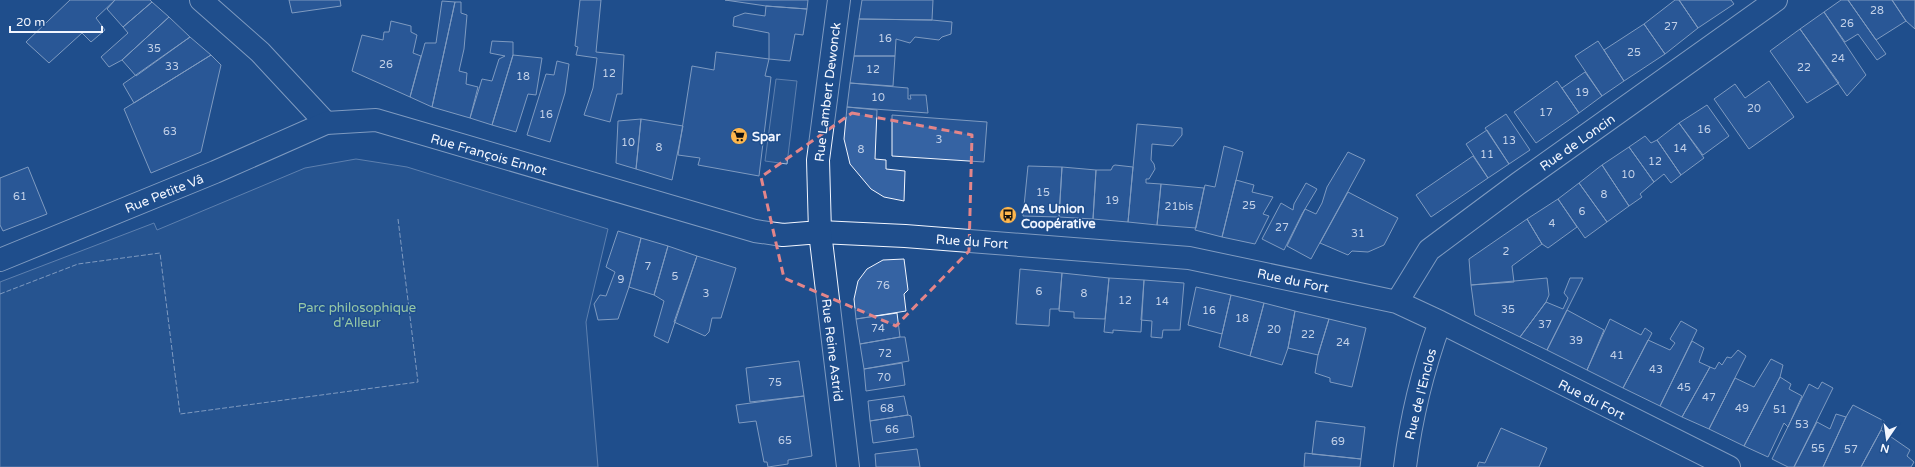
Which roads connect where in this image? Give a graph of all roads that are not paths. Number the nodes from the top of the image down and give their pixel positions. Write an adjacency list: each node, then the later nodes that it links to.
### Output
1 (839, 0): 5 (street, Rue Lambert Dewonck)
2 (1776, 0): 7 (street, Rue de Loncin)
3 (205, 2): 4 (street)
4 (326, 123): 5 (street, Rue François Ennot); 6 (street, Rue Petite Vâ)
5 (820, 232): 7 (street, Rue du Fort); 9 (street, Rue Reine Astrid)
6 (0, 260)
7 (1397, 302): 8 (street, Rue du Fort)
8 (1440, 322): 10 (street, Rue de l'Enclos); 11 (street, Rue du Fort)
9 (848, 467)
10 (1405, 467)
11 (1729, 467)

